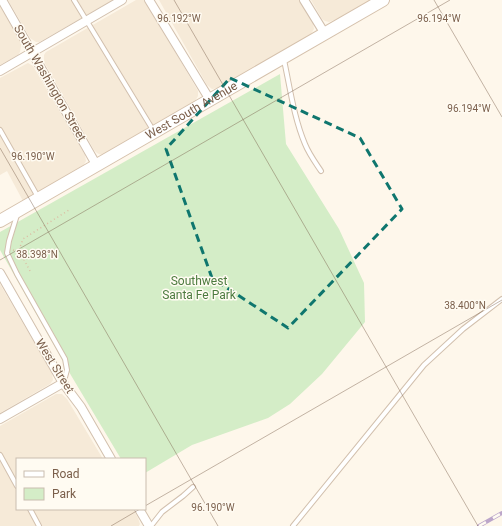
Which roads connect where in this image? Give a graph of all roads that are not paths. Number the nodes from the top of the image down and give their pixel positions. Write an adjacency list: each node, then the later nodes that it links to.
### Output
1 (2, 0): 9 (street, South Washington Street)
2 (74, 0): 7 (lane)
3 (122, 0): 7 (street)
4 (149, 0): 12 (street)
5 (304, 0): 8 (street)
6 (382, 0): 8 (main road, West South Avenue)
7 (86, 21): 9 (street); 14 (lane)
8 (325, 34): 10 (main road, West South Avenue)
9 (32, 52): 11 (street); 15 (street, South Washington Street)
10 (284, 58): 12 (main road, West South Avenue); 16 (lane)
11 (0, 71)
12 (210, 100): 14 (main road, West South Avenue)
13 (0, 130): 17 (lane)
14 (154, 132): 15 (main road, West South Avenue)
15 (97, 166): 17 (main road, West South Avenue)
16 (320, 171)
17 (39, 199): 18 (main road, West South Avenue)
18 (18, 211): 19 (main road, West South Avenue); 22 (lane)
19 (0, 221)
20 (0, 273): 22 (street, West Street)
21 (502, 299): 32 (lane)
22 (63, 383): 23 (street); 25 (street, West Street)
23 (0, 419)
24 (0, 455): 26 (lane)
25 (110, 458)
26 (16, 484)
27 (193, 487): 31 (lane)
28 (31, 510): 30 (lane)
29 (141, 510): 31 (street)
30 (39, 526)
31 (150, 526)
32 (293, 526)

